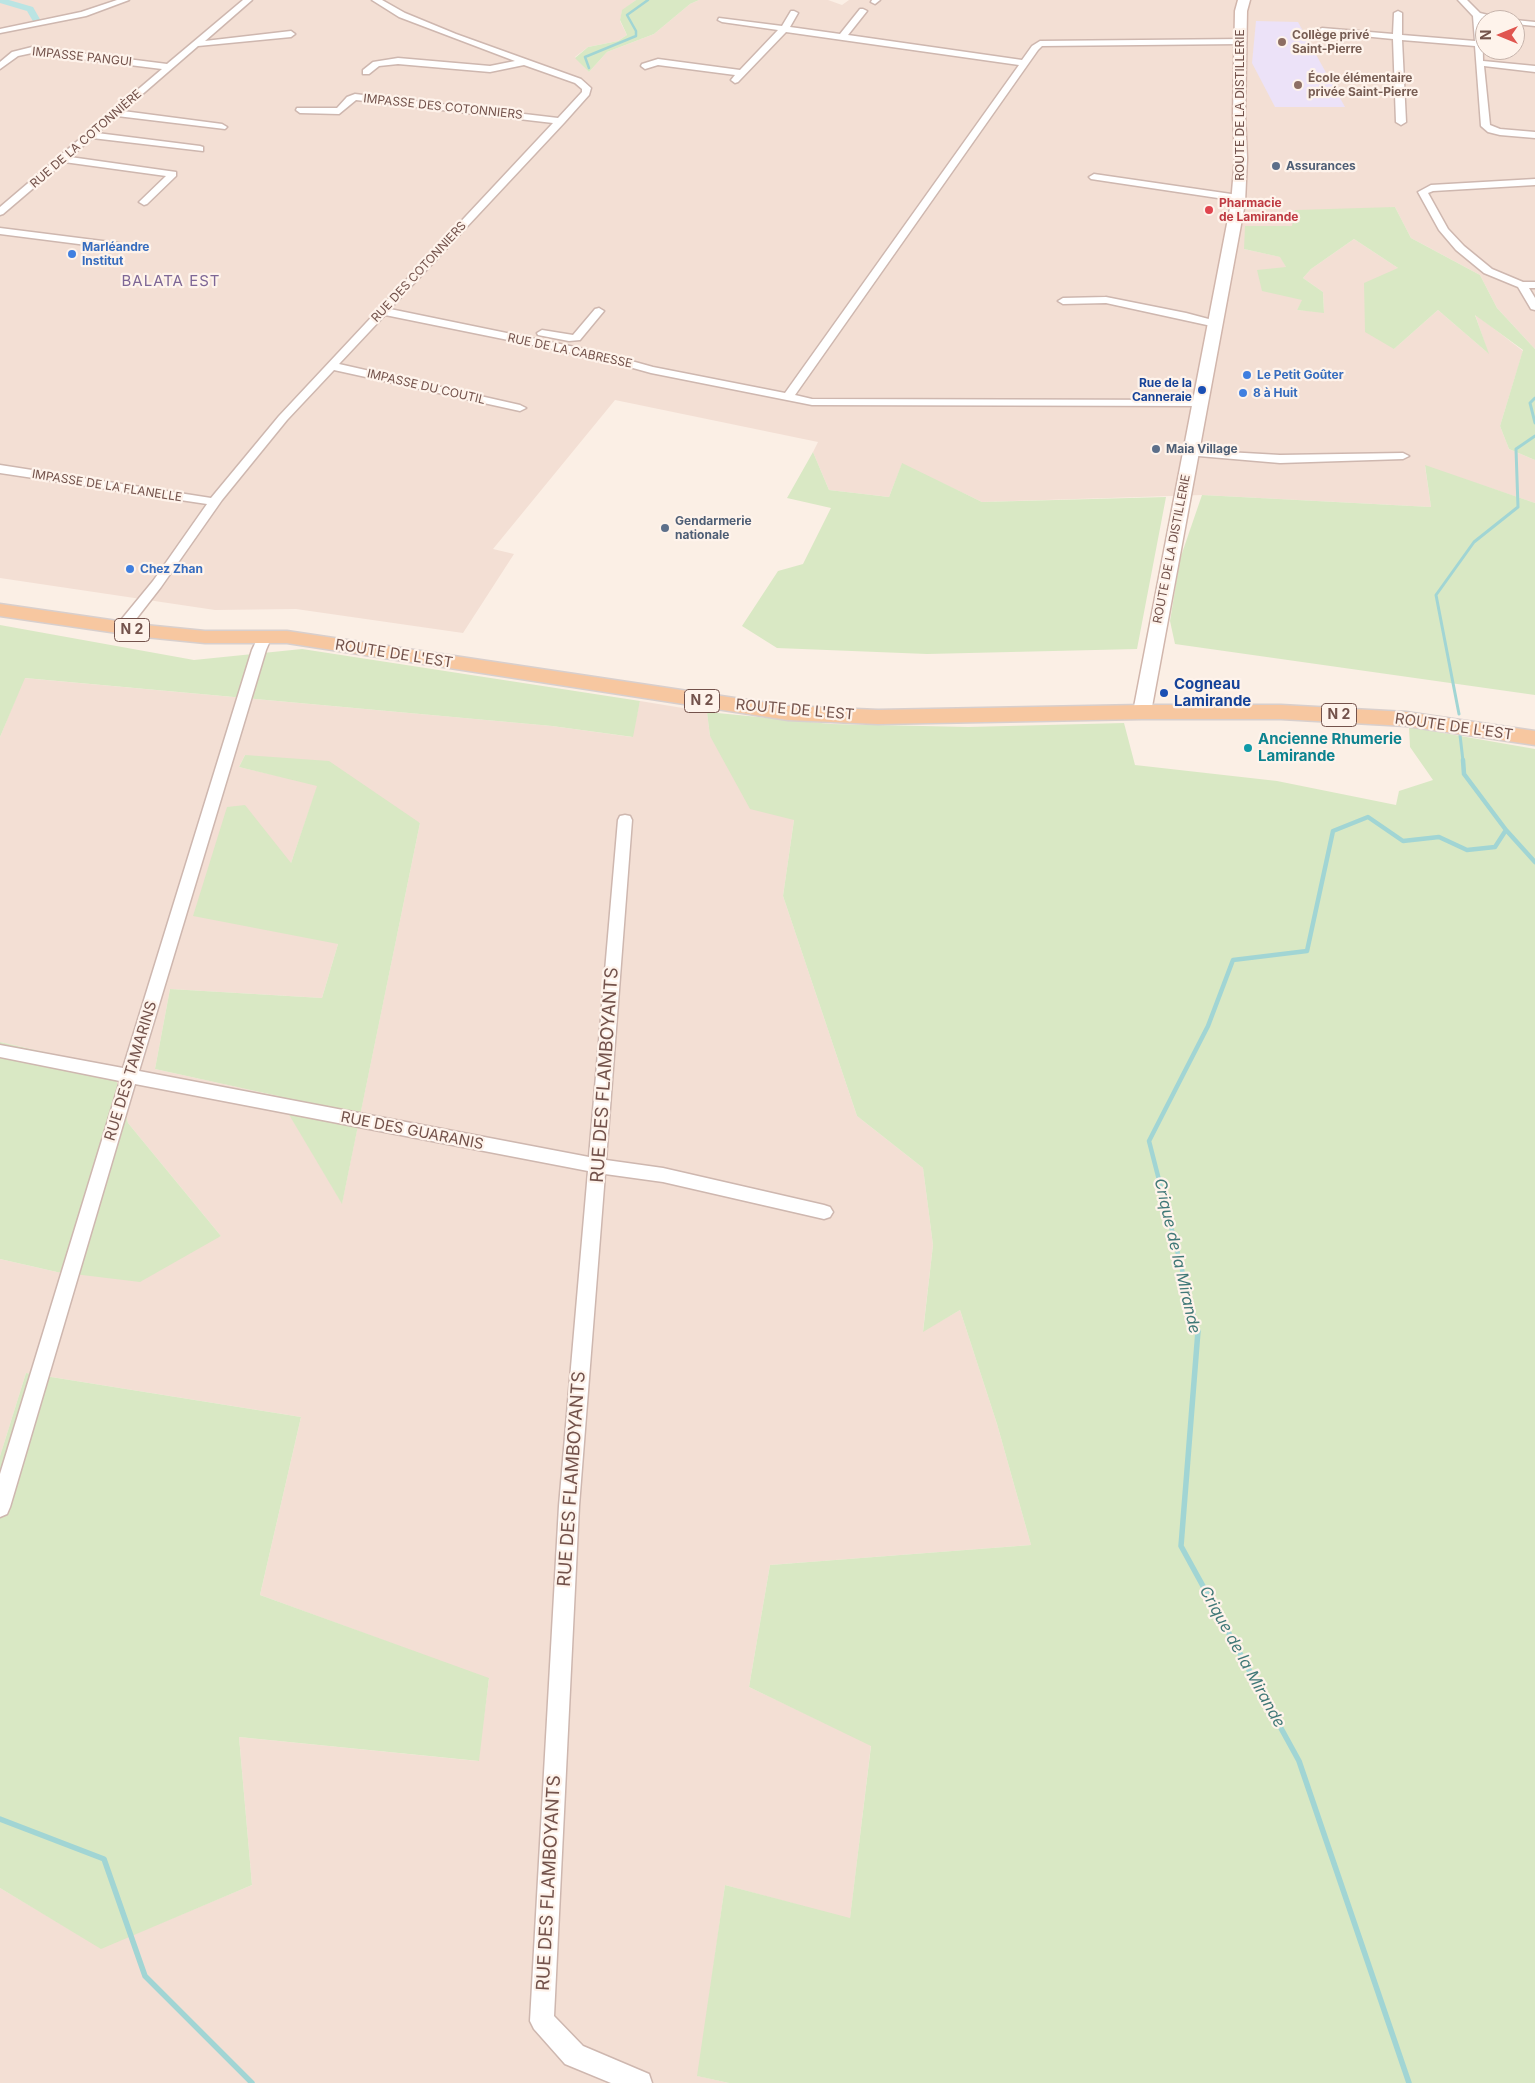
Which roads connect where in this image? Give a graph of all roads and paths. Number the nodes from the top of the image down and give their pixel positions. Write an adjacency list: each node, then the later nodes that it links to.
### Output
1 (125, 0): 13 (street)
2 (248, 0): 18 (street, RUE DE LA COTONNIÈRE)
3 (376, 0): 20 (street, RUE DES COTONNIERS)
4 (1244, 0): 17 (street, ROUTE DE LA DISTILLERIE)
5 (1462, 0): 9 (street)
6 (863, 11): 15 (street)
7 (794, 12): 11 (street)
8 (1398, 12): 16 (street)
9 (1475, 13)
10 (722, 20): 11 (street)
11 (785, 28): 15 (street); 28 (street)
12 (1322, 30): 16 (street)
13 (0, 31)
14 (291, 34): 18 (street)
15 (843, 36): 21 (street)
16 (1398, 37): 19 (street); 33 (street)
17 (1240, 41): 21 (street); 41 (street, ROUTE DE LA DISTILLERIE)
18 (196, 44): 24 (street, RUE DE LA COTONNIÈRE)
19 (1475, 44)
20 (524, 62): 27 (street); 32 (street, RUE DES COTONNIERS)
21 (1025, 63): 54 (street)
22 (1479, 63): 26 (street); 36 (street)
23 (0, 66): 24 (street, IMPASSE PANGUI)
24 (170, 66): 31 (street, RUE DE LA COTONNIÈRE)
25 (645, 66): 28 (street)
26 (1535, 70)
27 (366, 72)
28 (742, 73): 29 (street)
29 (732, 83)
30 (300, 110): 32 (street, IMPASSE DES COTONNIERS)
31 (115, 113): 34 (street); 35 (street, RUE DE LA COTONNIÈRE)
32 (561, 121): 49 (street, RUE DES COTONNIERS)
33 (1401, 122)
34 (222, 127)
35 (89, 135): 37 (street); 38 (street, RUE DE LA COTONNIÈRE)
36 (1535, 135)
37 (200, 149)
38 (63, 159): 42 (street); 43 (street, RUE DE LA COTONNIÈRE)
39 (1094, 176): 41 (street)
40 (1535, 182): 46 (street)
41 (1238, 198): 52 (street, ROUTE DE LA DISTILLERIE)
42 (144, 202)
43 (0, 212)
44 (0, 230): 45 (street)
45 (126, 247)
46 (1522, 285): 47 (street); 50 (street)
47 (1535, 285)
48 (1063, 301): 52 (street)
49 (386, 307): 51 (street); 53 (street, RUE DES COTONNIERS); 54 (street, RUE DE LA CABRESSE)
50 (1535, 307)
51 (599, 311)
52 (1216, 324): 55 (street, ROUTE DE LA DISTILLERIE)
53 (331, 366): 56 (street, IMPASSE DU COUTIL); 60 (street, RUE DES COTONNIERS)
54 (787, 398): 55 (street)
55 (1200, 402): 57 (street, ROUTE DE LA DISTILLERIE)
56 (520, 408)
57 (1190, 453): 58 (street); 64 (street, ROUTE DE LA DISTILLERIE)
58 (1404, 456)
59 (0, 469): 60 (street, IMPASSE DE LA FLANELLE)
60 (215, 502): 62 (street, RUE DES COTONNIERS)
61 (0, 610): 62 (main road, ROUTE DE L'EST / N 2)
62 (121, 629): 63 (main road, ROUTE DE L'EST / N 2)
63 (265, 636): 64 (main road, ROUTE DE L'EST / N 2); 68 (street, RUE DES TAMARINS)
64 (1142, 712): 65 (main road, ROUTE DE L'EST / N 2)
65 (1535, 738)
66 (624, 820): 69 (street, RUE DES FLAMBOYANTS)
67 (0, 1050): 68 (street, RUE DES GUARANIS)
68 (129, 1076): 69 (street, RUE DES GUARANIS); 71 (street, RUE DES TAMARINS)
69 (598, 1166): 70 (street, RUE DES GUARANIS); 72 (street, RUE DES FLAMBOYANTS)
70 (824, 1212)
71 (0, 1507)
72 (640, 2083)

